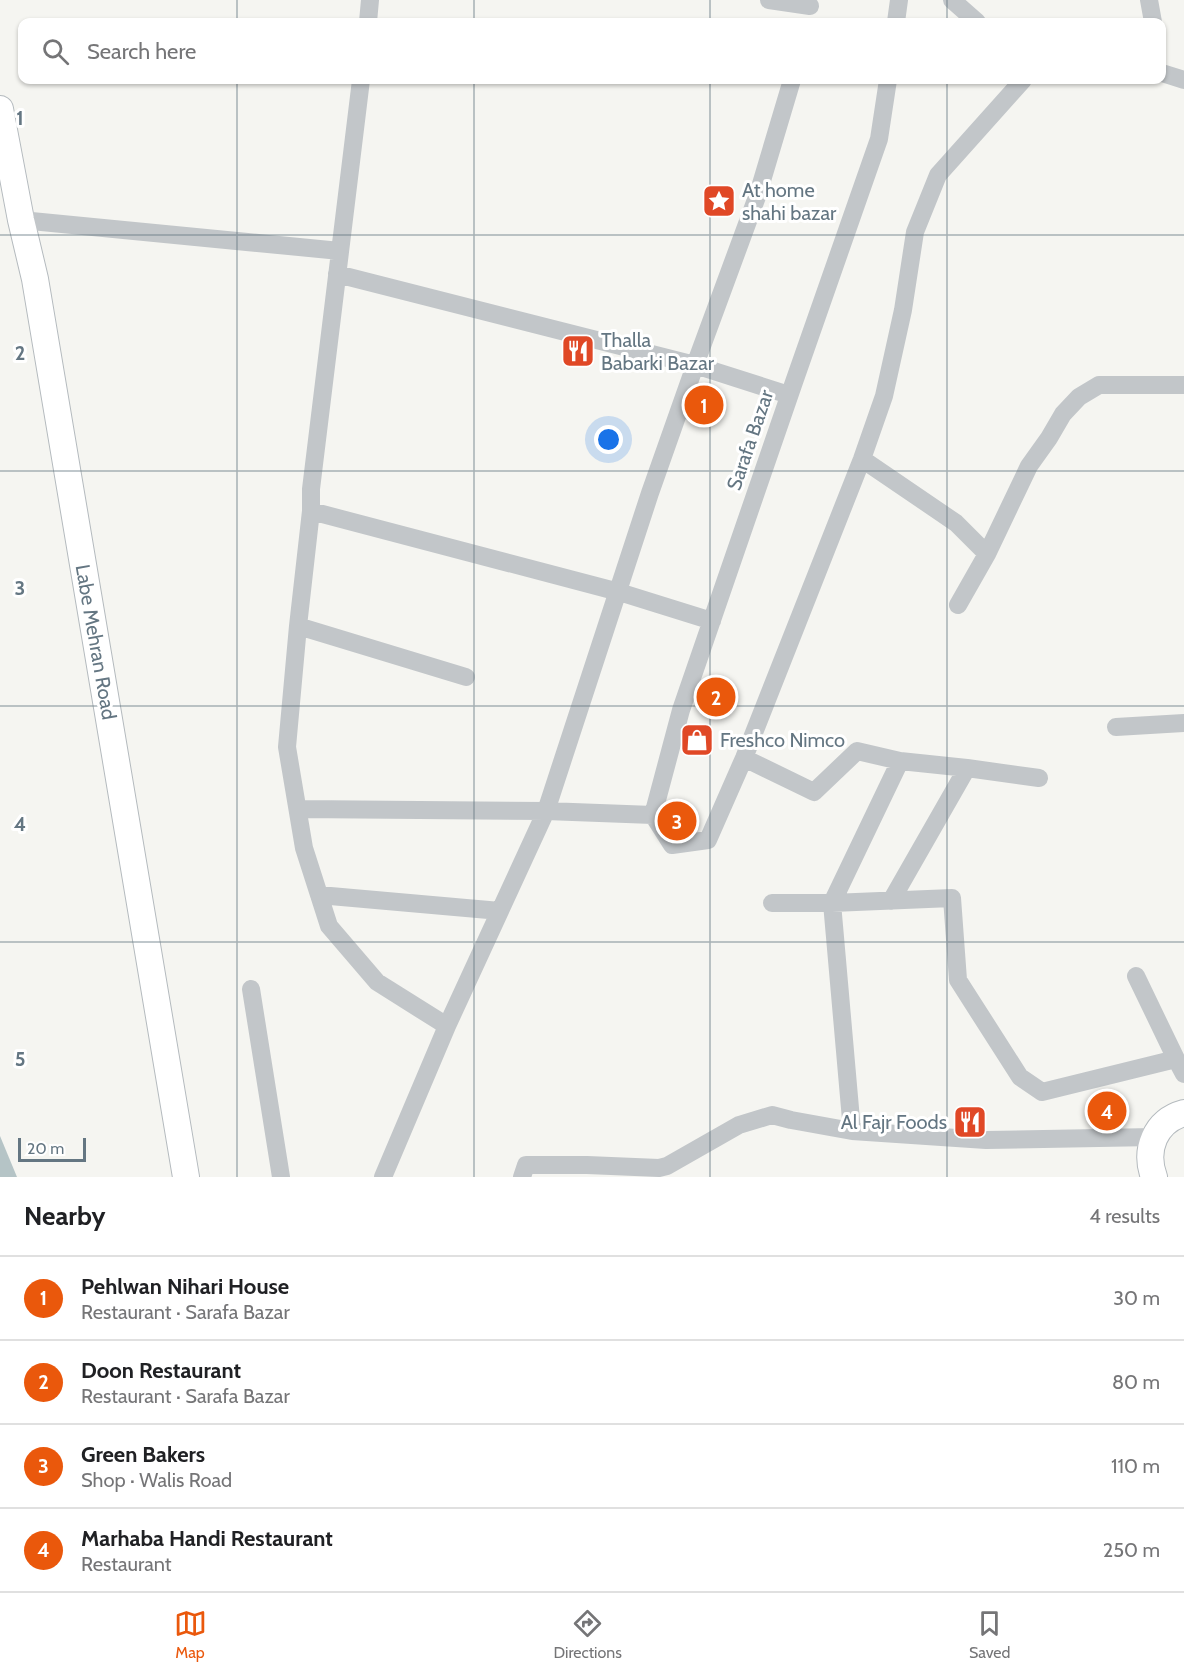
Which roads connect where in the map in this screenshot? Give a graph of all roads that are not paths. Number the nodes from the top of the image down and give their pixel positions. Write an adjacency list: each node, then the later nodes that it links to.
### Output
1 (370, 0): 7 (street)
2 (769, 0): 6 (street)
3 (899, 0): 8 (street)
4 (952, 0): 9 (street)
5 (1149, 0): 10 (street)
6 (809, 9)
7 (368, 18)
8 (897, 18)
9 (972, 18)
10 (1152, 18)
11 (1166, 75): 12 (street)
12 (1184, 80)
13 (361, 84): 19 (street)
14 (791, 84): 21 (street)
15 (887, 84): 23 (street, Sarafa Bazar)
16 (1019, 84): 24 (street)
17 (0, 109): 18 (main road, Labe Mehran Road)
18 (21, 220): 19 (street); 53 (main road, Labe Mehran Road)
19 (340, 251): 20 (street)
20 (337, 274): 21 (street); 25 (street)
21 (695, 365): 23 (street); 27 (street)
22 (1184, 384): 26 (street)
23 (789, 395): 29 (street, Sarafa Bazar)
24 (862, 459): 26 (street); 34 (street)
25 (311, 511): 27 (street); 30 (street)
26 (987, 554): 28 (street)
27 (619, 592): 29 (street); 39 (street)
28 (958, 604)
29 (712, 621): 40 (street, Sarafa Bazar)
30 (298, 626): 31 (street); 38 (street)
31 (466, 677)
32 (1184, 723): 33 (street)
33 (1116, 727)
34 (744, 758): 35 (street); 40 (street)
35 (900, 761): 36 (street); 44 (street)
36 (967, 768): 37 (street); 42 (street)
37 (1039, 778)
38 (298, 809): 39 (street); 41 (street)
39 (546, 811): 40 (street); 45 (street)
40 (653, 815)
41 (319, 895): 45 (street); 48 (street)
42 (891, 901): 44 (street); 49 (street)
43 (772, 903): 44 (street)
44 (832, 903): 51 (street)
45 (500, 911): 48 (street)
46 (1136, 976): 49 (street)
47 (251, 989): 54 (street)
48 (447, 1026): 55 (street)
49 (1180, 1066)
50 (1184, 1113): 52 (main road)
51 (852, 1131): 52 (street); 56 (street)
52 (1154, 1137): 57 (main road)
53 (186, 1177)
54 (281, 1177)
55 (382, 1177)
56 (522, 1177)
57 (1154, 1177)

